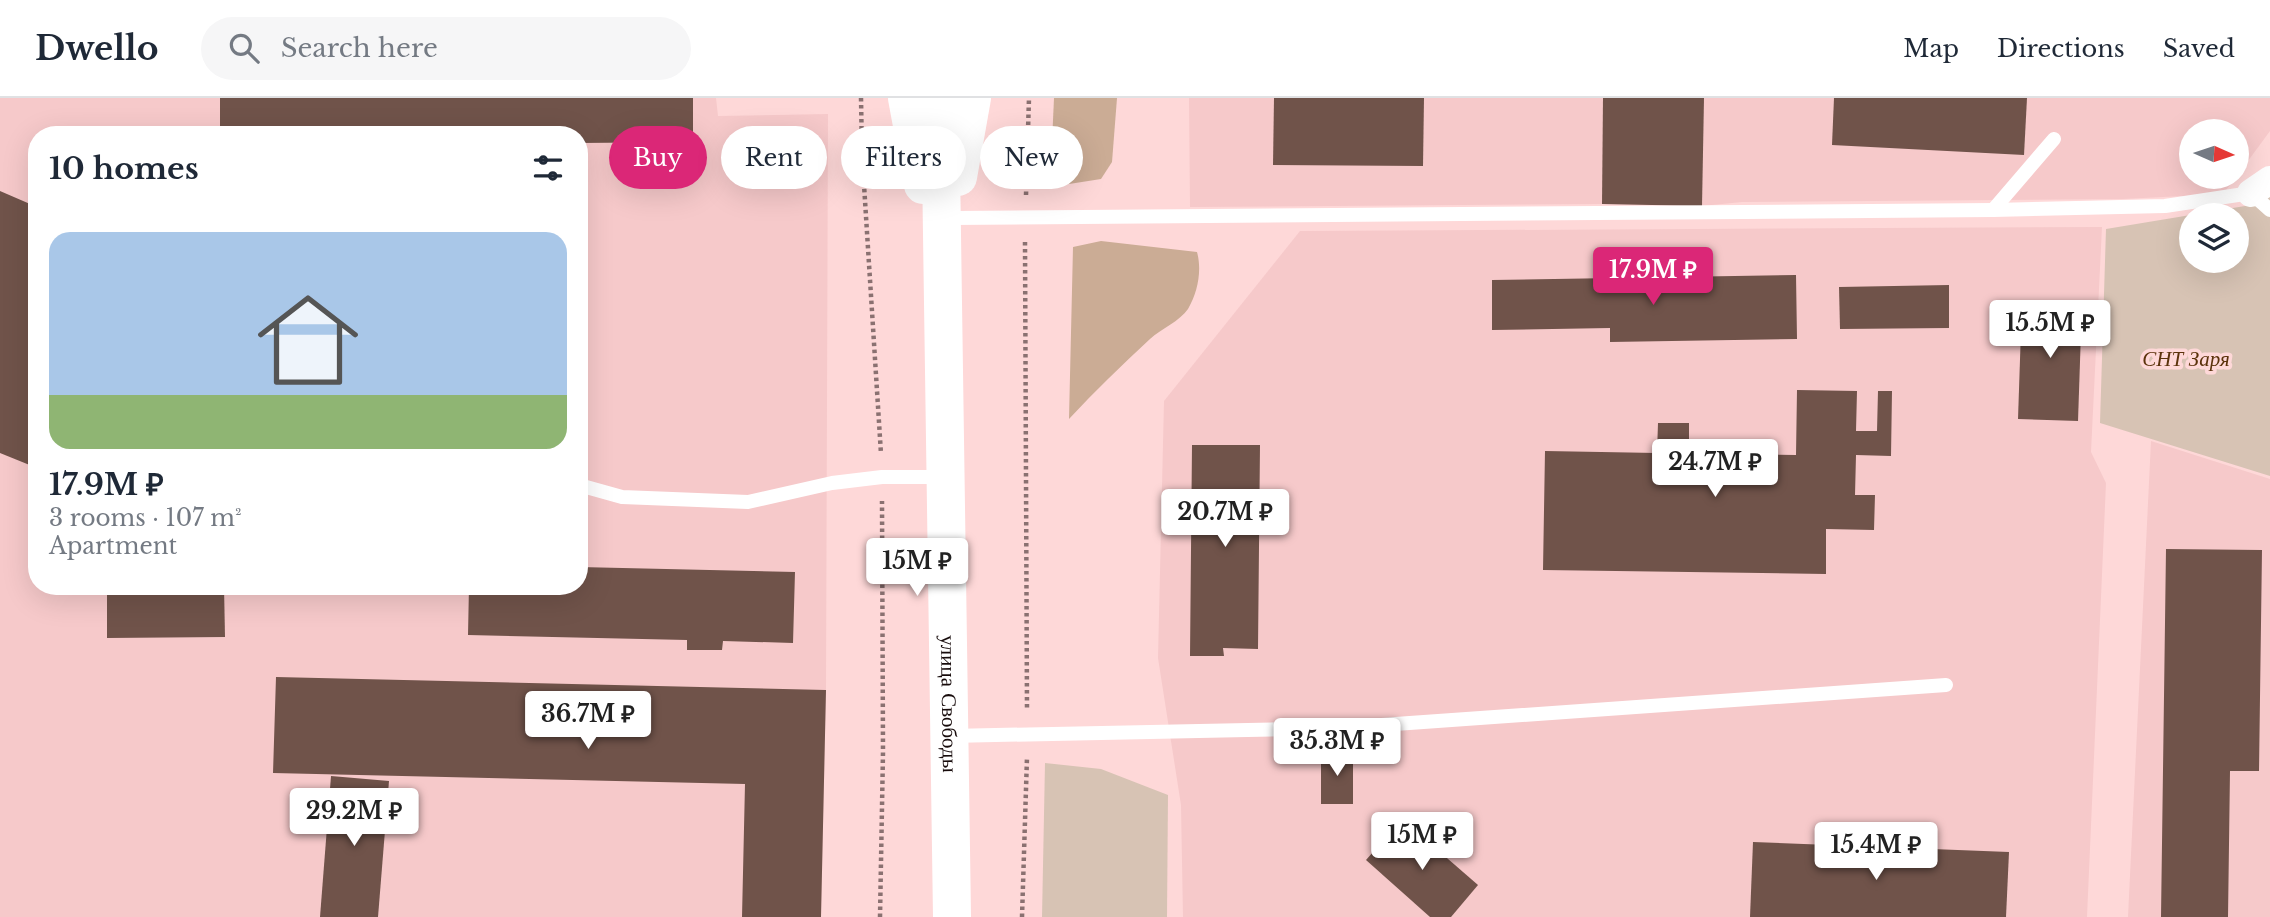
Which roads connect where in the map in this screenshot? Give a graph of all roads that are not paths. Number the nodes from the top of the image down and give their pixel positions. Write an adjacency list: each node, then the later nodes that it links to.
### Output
1 (907, 98): 8 (main road, улица Свободы)
2 (940, 98): 8 (main road, улица Свободы)
3 (972, 98): 7 (main road, улица Свободы)
4 (2054, 139): 6 (lane)
5 (2264, 194): 6 (lane)
6 (1993, 210): 7 (lane)
7 (951, 218): 8 (main road, улица Свободы)
8 (941, 279): 9 (main road, улица Свободы)
9 (945, 477): 10 (lane); 12 (main road, улица Свободы)
10 (588, 488)
11 (1946, 685): 12 (lane)
12 (949, 736): 13 (main road, улица Свободы)
13 (951, 917)

